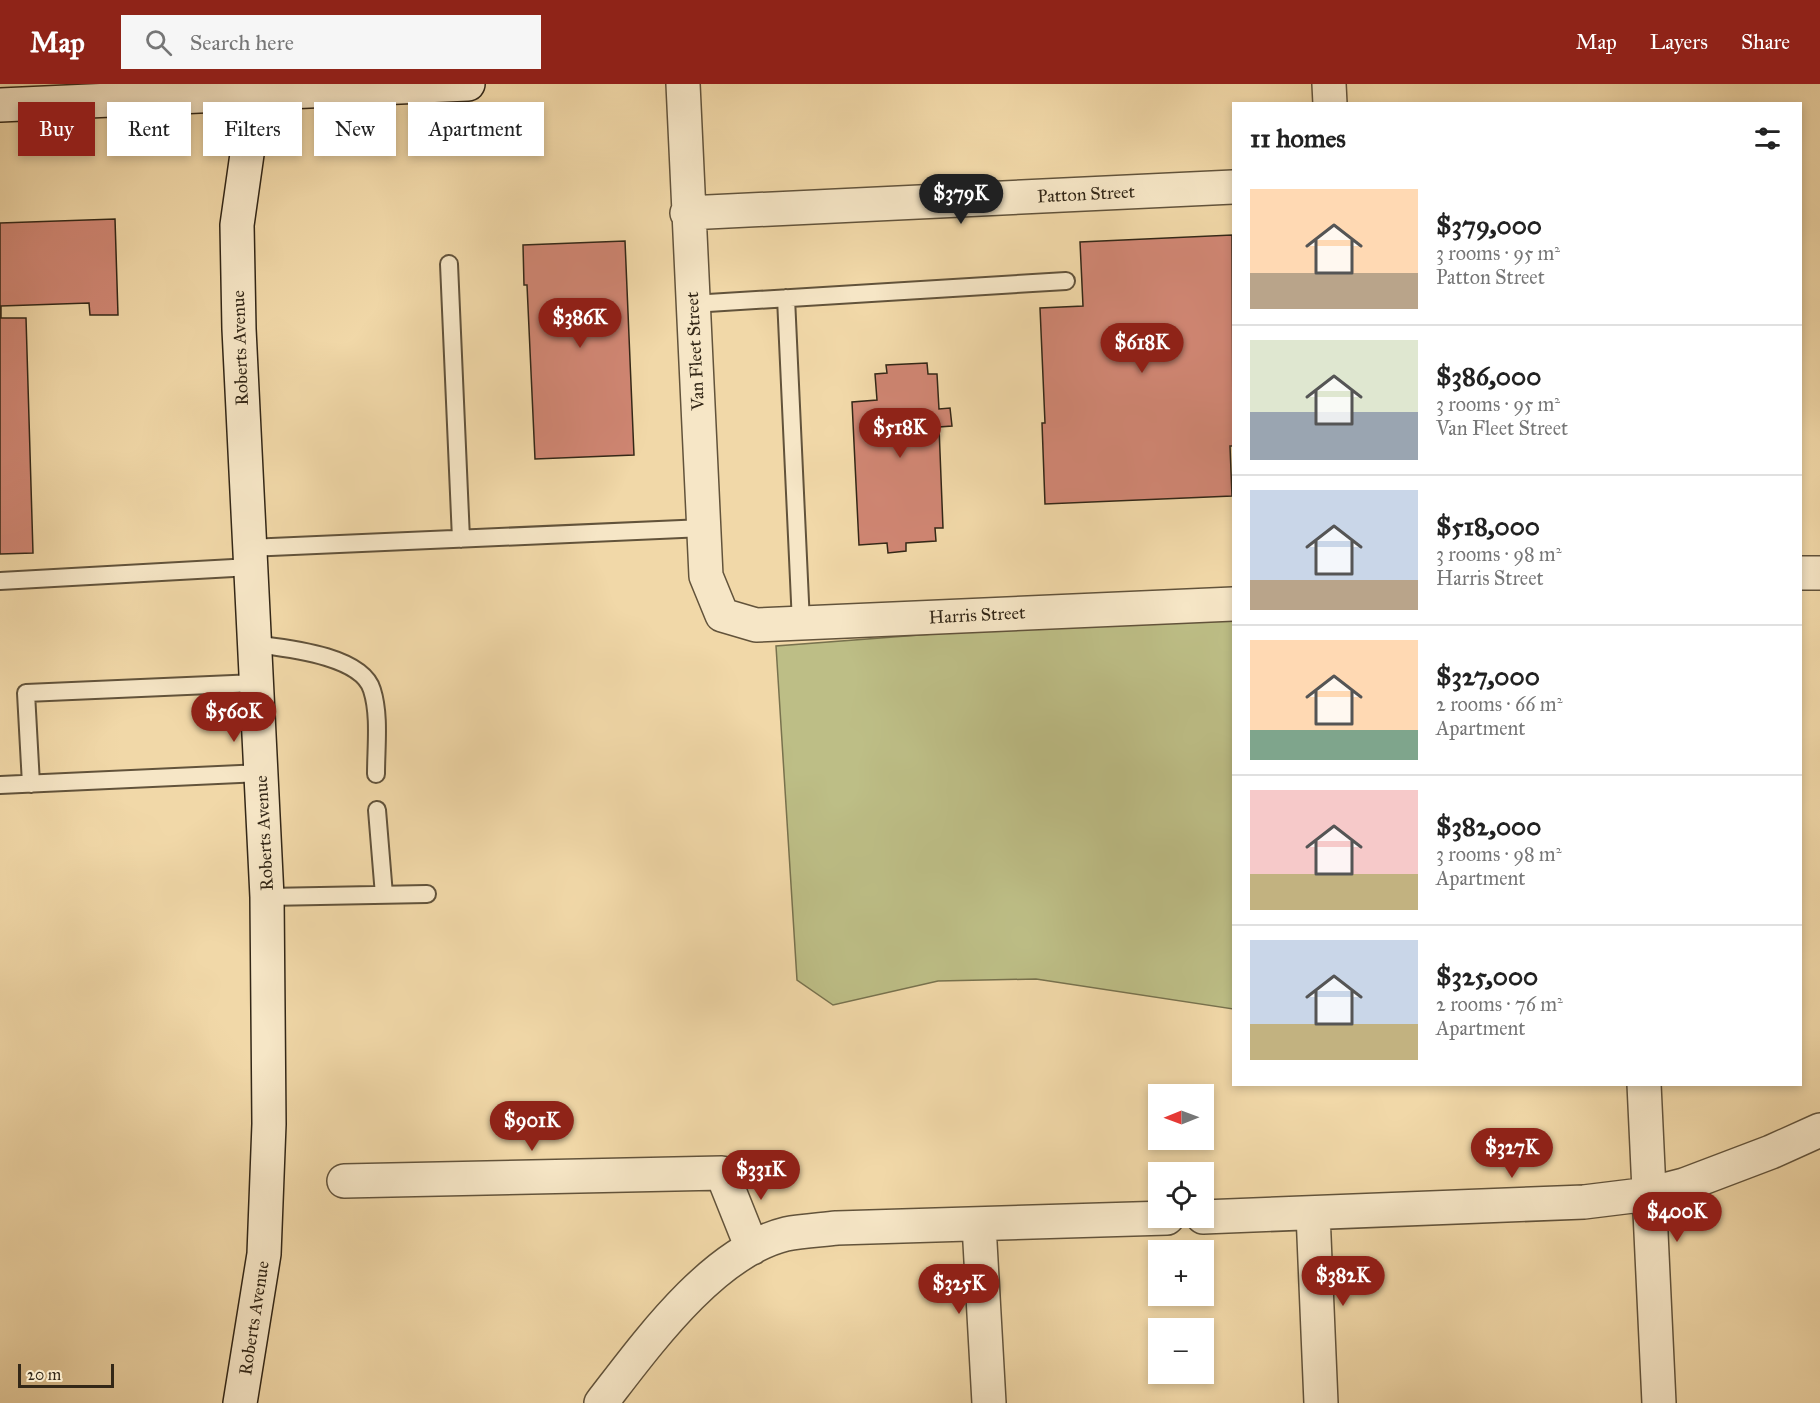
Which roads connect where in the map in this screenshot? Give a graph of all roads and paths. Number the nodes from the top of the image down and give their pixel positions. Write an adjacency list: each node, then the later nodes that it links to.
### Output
1 (468, 84): 4 (street)
2 (683, 84): 10 (street, Van Fleet Street)
3 (1329, 84): 7 (street)
4 (352, 87): 5 (street)
5 (262, 89): 6 (street); 17 (street, Roberts Avenue)
6 (165, 91): 8 (street)
7 (1330, 102)
8 (0, 105)
9 (1232, 187): 10 (street, Patton Street)
10 (687, 213): 14 (street, Van Fleet Street)
11 (448, 264): 16 (lane)
12 (1066, 281): 13 (lane)
13 (786, 298): 14 (lane); 23 (lane)
14 (692, 304): 15 (street, Van Fleet Street)
15 (704, 528): 16 (lane); 22 (street, Van Fleet Street)
16 (461, 539): 17 (lane)
17 (250, 558): 20 (lane); 24 (street, Roberts Avenue)
18 (1802, 573): 19 (street)
19 (1820, 573)
20 (0, 581)
21 (1232, 604): 23 (street, Harris Street)
22 (722, 615): 23 (street, Harris Street)
23 (801, 623)
24 (255, 644): 25 (street, Roberts Avenue); 27 (lane)
25 (256, 683): 26 (street, Roberts Avenue); 28 (lane)
26 (261, 773): 28 (lane); 33 (street, Roberts Avenue)
27 (376, 774)
28 (31, 784): 29 (lane)
29 (0, 785)
30 (377, 810): 32 (lane)
31 (427, 894): 32 (lane)
32 (384, 895): 33 (lane)
33 (267, 897): 43 (street, Roberts Avenue)
34 (1644, 1086): 37 (street)
35 (1820, 1130): 37 (street)
36 (344, 1181): 42 (street)
37 (1649, 1194): 38 (street); 47 (street)
38 (1313, 1213): 39 (street); 46 (street)
39 (1214, 1217)
40 (1148, 1219): 41 (street)
41 (979, 1225): 42 (street); 45 (street)
42 (752, 1248): 44 (street)
43 (240, 1403)
44 (601, 1403)
45 (989, 1403)
46 (1321, 1403)
47 (1659, 1403)

